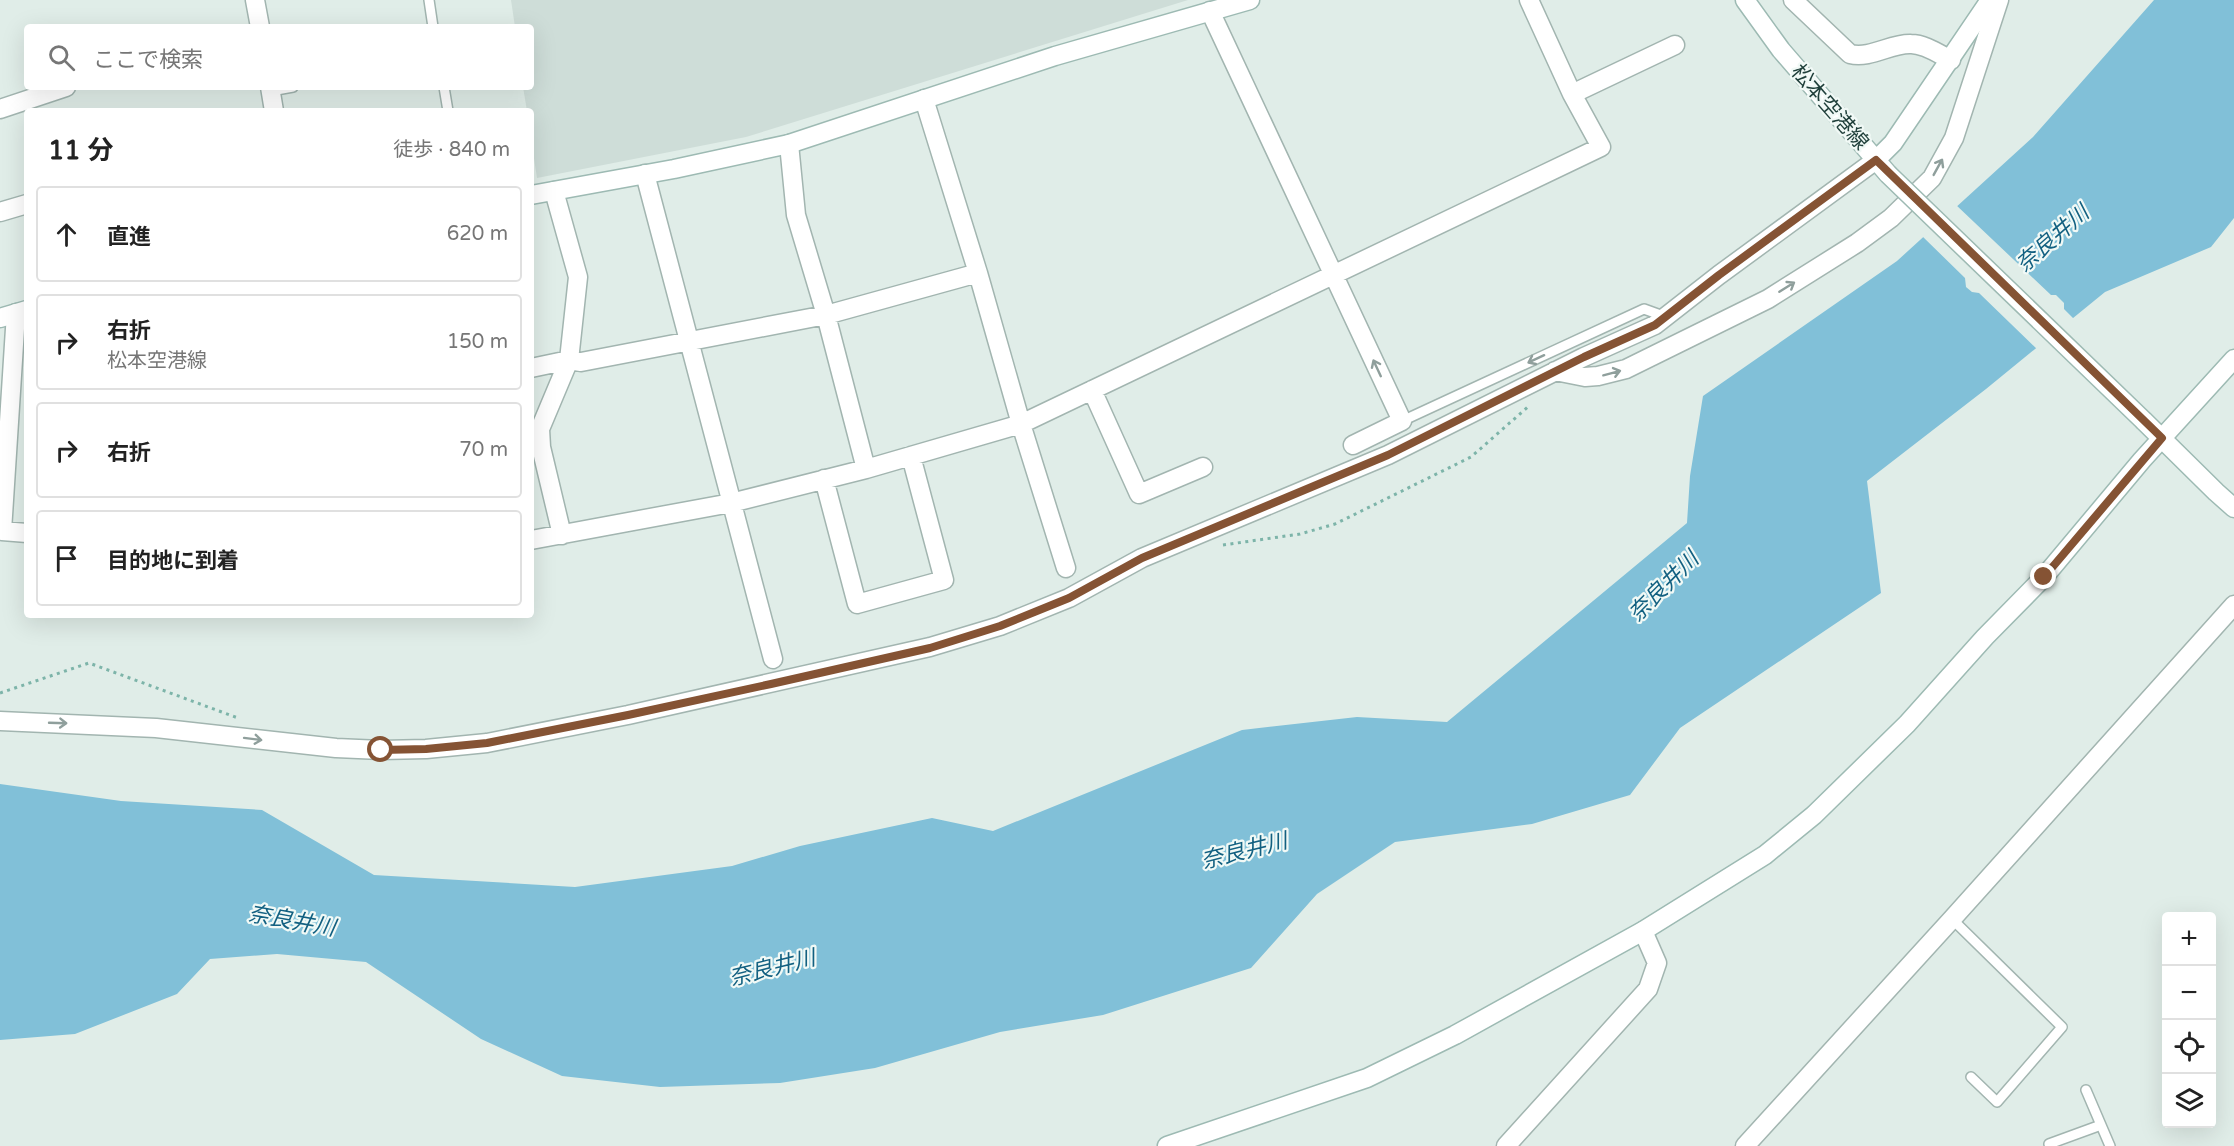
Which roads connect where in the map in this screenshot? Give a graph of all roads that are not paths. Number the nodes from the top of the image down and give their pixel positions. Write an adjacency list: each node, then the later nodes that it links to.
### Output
1 (255, 0): 10 (street)
2 (429, 0): 11 (lane)
3 (1250, 0): 9 (street)
4 (1528, 0): 17 (street)
5 (1745, 0): 23 (street, 松本空港線)
6 (1793, 0): 13 (street)
7 (1990, 0): 13 (street)
8 (1999, 0): 38 (street, one-way to 8)
9 (1210, 11): 18 (street); 30 (street)
10 (259, 24)
11 (433, 24)
12 (1675, 45): 17 (street)
13 (1951, 60): 23 (street)
14 (57, 90): 21 (street)
15 (270, 90): 19 (street)
16 (444, 90): 20 (lane)
17 (1572, 94): 30 (street)
18 (924, 99): 22 (street); 29 (street)
19 (273, 108)
20 (448, 108)
21 (0, 109)
22 (789, 144): 24 (street); 32 (street)
23 (1876, 160): 33 (street); 43 (street, 松本空港線, bridge)
24 (645, 174): 25 (street); 34 (street)
25 (554, 191): 26 (street); 36 (street)
26 (534, 194)
27 (24, 205): 28 (street)
28 (0, 212)
29 (978, 273): 32 (street); 42 (street)
30 (1334, 276): 40 (street); 41 (street, one-way to 30)
31 (14, 314): 39 (street)
32 (826, 315): 34 (street); 47 (street)
33 (1666, 316): 38 (street); 41 (lane, one-way to 41)
34 (689, 343): 36 (street); 49 (street)
35 (2234, 359): 43 (street)
36 (569, 360): 37 (street); 53 (street)
37 (534, 367)
38 (1555, 371): 58 (street, one-way to 38)
39 (19, 377): 51 (street)
40 (1092, 390): 42 (street); 46 (street)
41 (1402, 421): 44 (street)
42 (1021, 424): 45 (street); 55 (street)
43 (2162, 438): 50 (street, 松本空港線); 60 (street)
44 (1353, 444)
45 (911, 456): 47 (street); 48 (street)
46 (1203, 467)
47 (866, 469): 48 (street)
48 (824, 479): 49 (street)
49 (731, 503): 53 (street); 57 (street)
50 (2234, 508)
51 (1, 531): 52 (street)
52 (24, 533)
53 (562, 535): 54 (street)
54 (534, 540)
55 (1066, 568)
56 (2234, 604): 59 (street)
57 (773, 658)
58 (0, 721)
59 (1953, 919): 61 (lane); 67 (street)
60 (1643, 931): 65 (street); 66 (street)
61 (1971, 1077)
62 (2086, 1090): 63 (lane)
63 (2101, 1125): 64 (lane); 68 (lane)
64 (2049, 1144)
65 (1167, 1146)
66 (1506, 1146)
67 (1745, 1146)
68 (2110, 1146)

